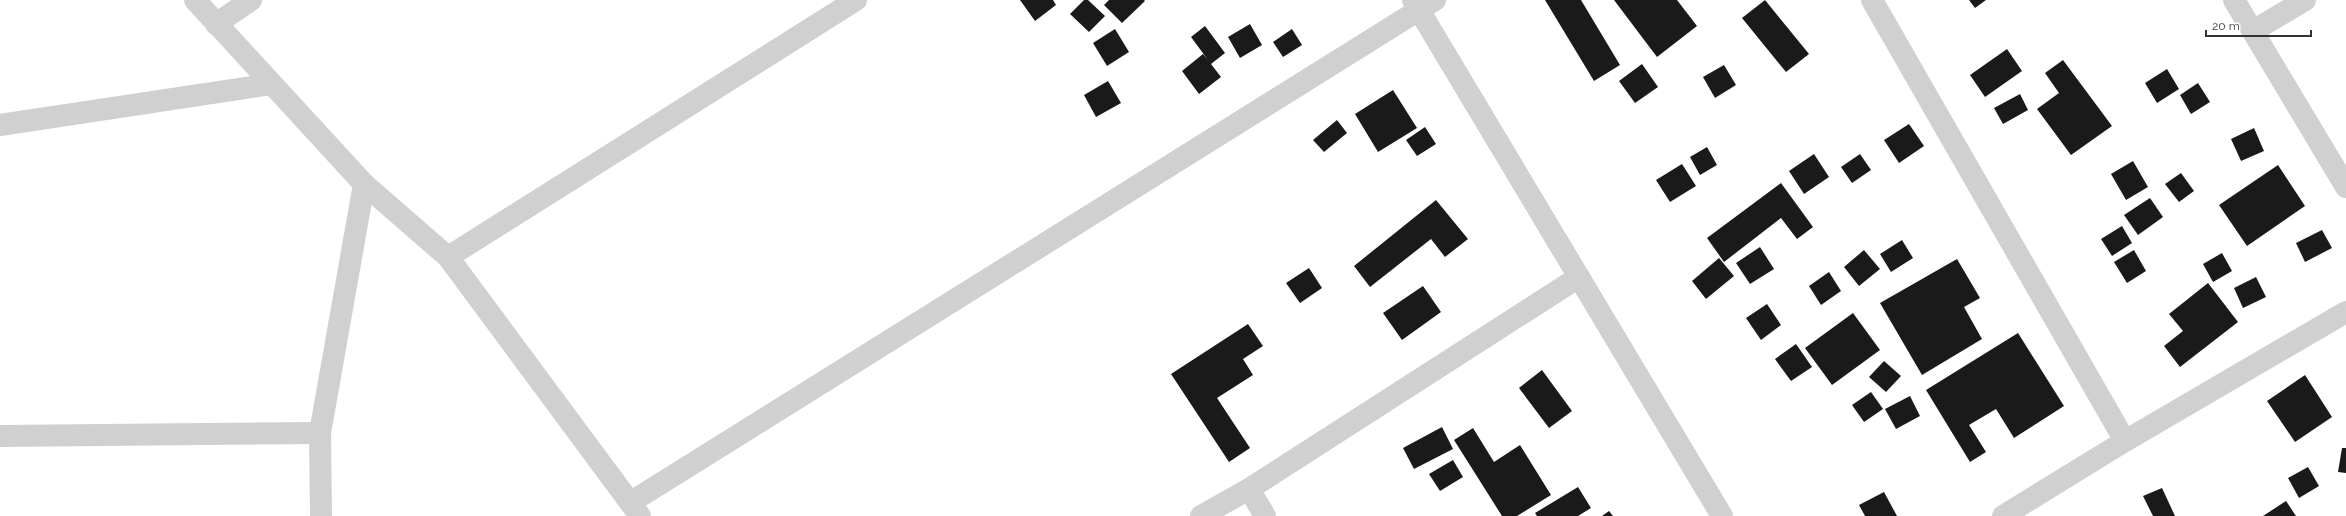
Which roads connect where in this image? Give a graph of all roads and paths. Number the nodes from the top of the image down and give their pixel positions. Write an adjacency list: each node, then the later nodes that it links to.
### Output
1 (195, 0): 8 (street)
2 (251, 0): 8 (street)
3 (856, 0): 14 (street)
4 (1872, 0): 19 (street)
5 (2234, 0): 9 (street)
6 (2305, 0): 9 (street)
7 (1422, 3): 15 (street); 21 (street)
8 (216, 24): 10 (street)
9 (2253, 31): 13 (street)
10 (271, 84): 11 (street); 12 (street)
11 (0, 125)
12 (364, 184): 14 (street); 17 (street)
13 (2346, 187)
14 (448, 257): 21 (street)
15 (1579, 277): 20 (street); 25 (street)
16 (2346, 312): 19 (street)
17 (320, 433): 18 (street); 22 (street)
18 (0, 436)
19 (2125, 441): 26 (street)
20 (1249, 489): 23 (street); 24 (street)
21 (635, 509)
22 (321, 516)
23 (1201, 516)
24 (1265, 516)
25 (1722, 516)
26 (2003, 516)

